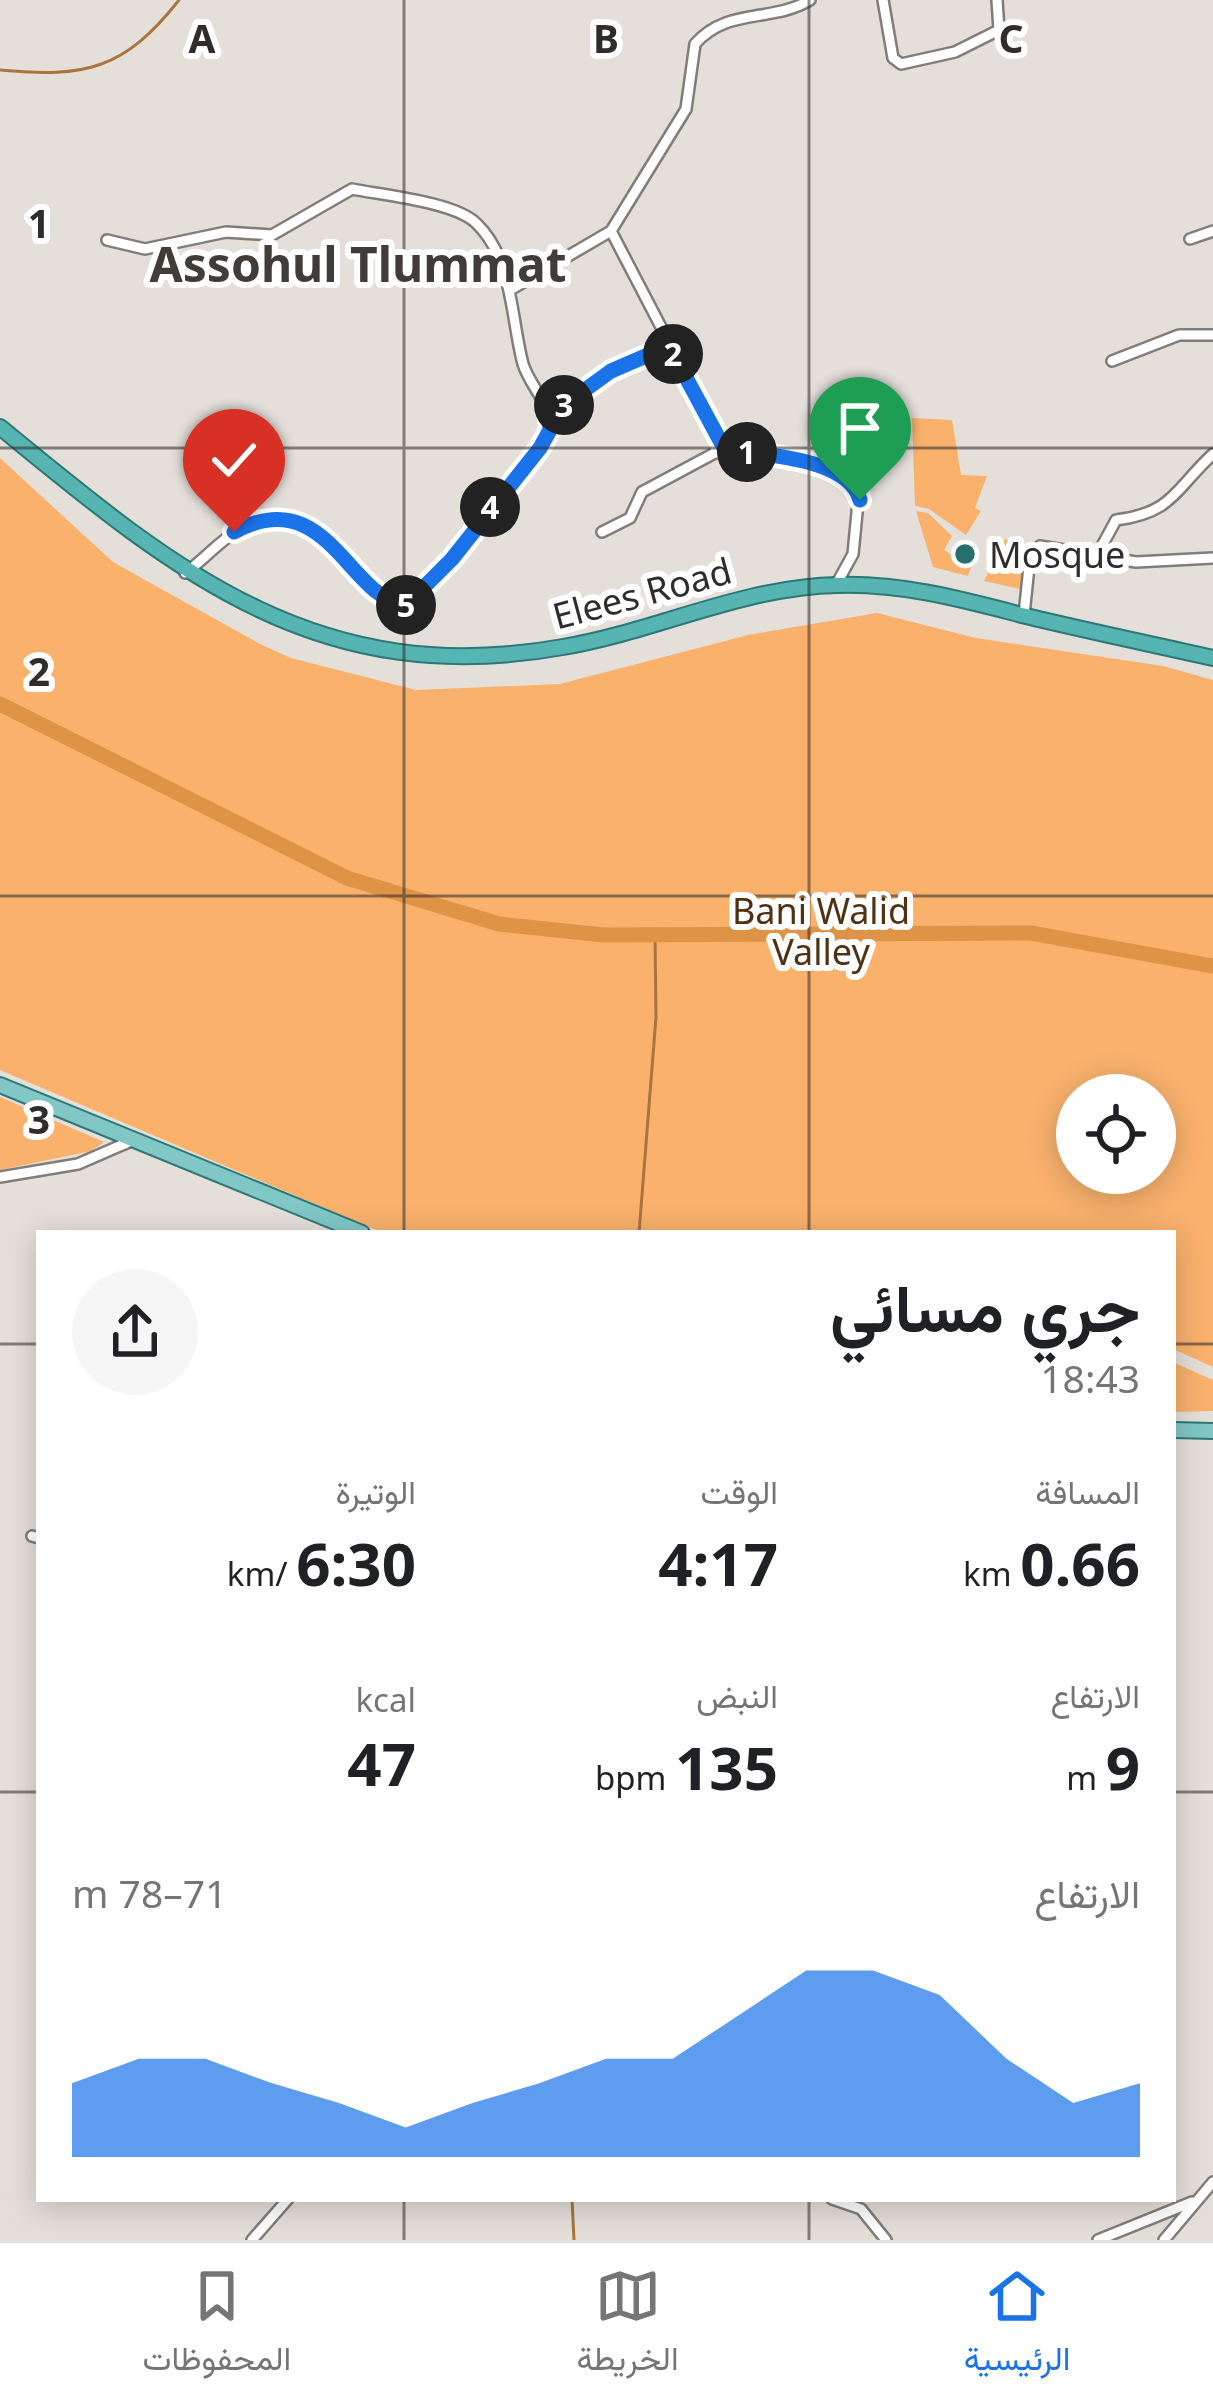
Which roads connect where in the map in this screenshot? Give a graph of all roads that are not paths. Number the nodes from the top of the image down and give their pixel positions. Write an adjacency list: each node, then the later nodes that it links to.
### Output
1 (810, 0): 4 (street)
2 (883, 0): 3 (street)
3 (997, 0)
4 (611, 231): 8 (street); 10 (street)
5 (1213, 231): 6 (street)
6 (1190, 239)
7 (107, 240): 8 (street)
8 (510, 290): 12 (street)
9 (1213, 335): 11 (street)
10 (669, 346): 12 (street); 14 (street)
11 (1112, 361)
12 (549, 416): 19 (street)
13 (0, 427): 19 (highway, Elees Road)
14 (724, 448): 16 (street); 20 (street)
15 (1213, 454): 17 (street)
16 (602, 532)
17 (1096, 555): 18 (street); 21 (street)
18 (1213, 558)
19 (185, 573): 20 (highway, Elees Road)
20 (836, 585): 21 (highway, Elees Road)
21 (1024, 615): 22 (highway, Elees Road)
22 (1213, 658)
23 (0, 1085): 24 (main road)
24 (136, 1139): 25 (street); 26 (main road)
25 (0, 1177)
26 (355, 1230)
27 (1176, 1430): 28 (main road)
28 (1213, 1431)
29 (1213, 2182): 32 (street)
30 (285, 2202): 33 (street)
31 (840, 2202): 34 (street)
32 (1192, 2203): 35 (street); 36 (street)
33 (252, 2240)
34 (886, 2240)
35 (1098, 2240)
36 (1164, 2240)

